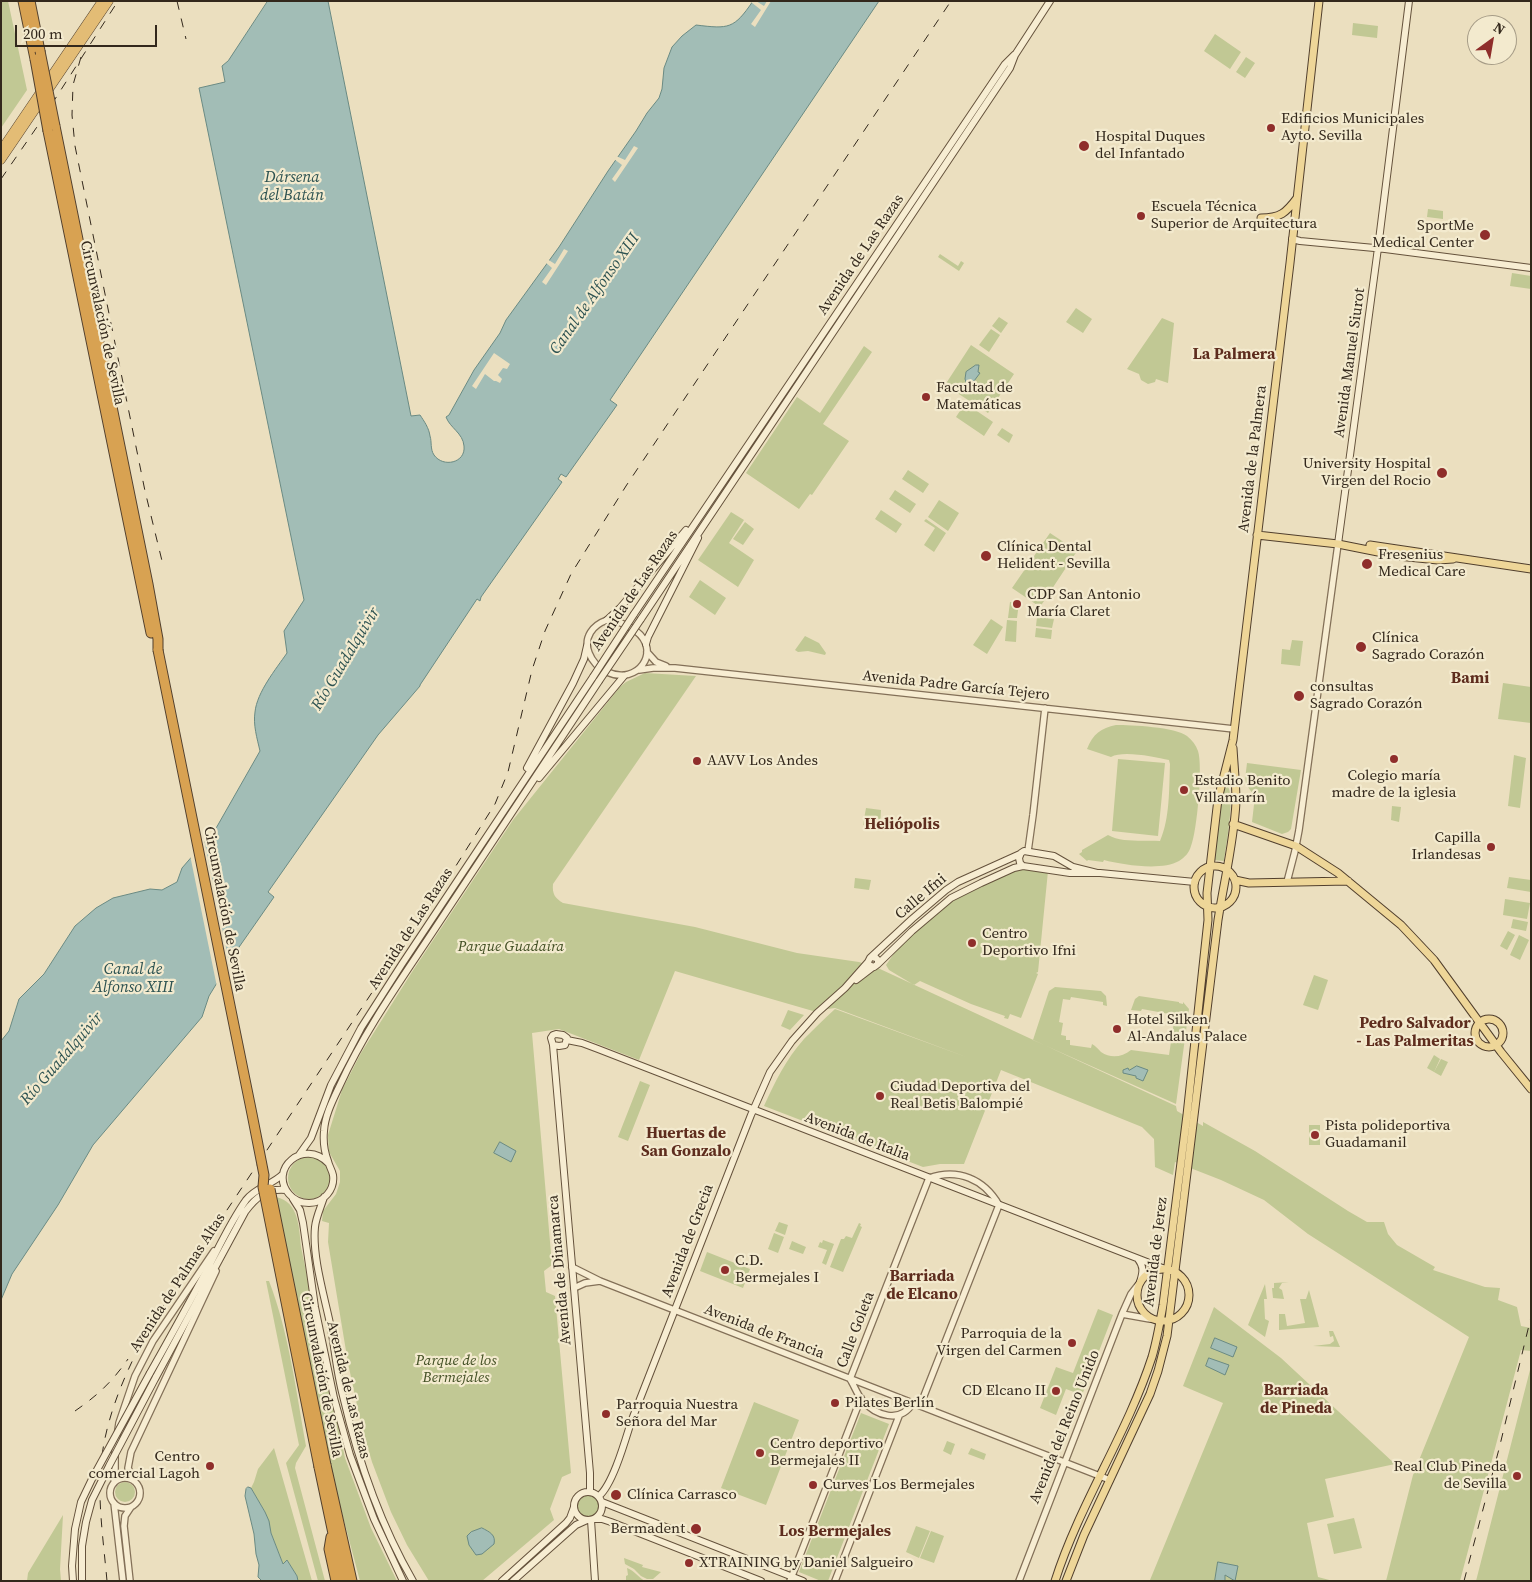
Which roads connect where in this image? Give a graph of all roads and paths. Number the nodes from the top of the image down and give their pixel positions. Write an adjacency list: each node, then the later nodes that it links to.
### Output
1 (23, 1): 11 (highway, Circunvalación de Sevilla)
2 (30, 1): 9 (highway, Circunvalación de Sevilla)
3 (34, 1): 9 (highway)
4 (102, 1): 12 (highway)
5 (109, 1): 13 (highway)
6 (1050, 1): 10 (main road, Avenida de Las Razas)
7 (1319, 1): 14 (main road, Avenida de la Palmera)
8 (1409, 1): 17 (main road, Avenida Manuel Siurot)
9 (35, 26): 11 (highway, Circunvalación de Sevilla)
10 (1015, 54): 19 (main road, Avenida de Las Razas); 20 (main road, Avenida de Las Razas)
11 (37, 55): 92 (highway, Circunvalación de Sevilla, bridge)
12 (1, 150)
13 (1, 160)
14 (1297, 197): 15 (main road); 16 (main road, Avenida de la Palmera)
15 (1261, 218)
16 (1292, 239): 17 (main road); 21 (main road, Avenida de la Palmera)
17 (1378, 248): 18 (main road); 22 (main road, Avenida Manuel Siurot)
18 (1531, 268)
19 (706, 506): 24 (main road); 34 (main road, Avenida de Las Razas, bridge)
20 (713, 510): 25 (main road); 35 (main road, Avenida de Las Razas, bridge)
21 (1257, 535): 22 (main road); 32 (main road, Avenida de la Palmera)
22 (1338, 544): 23 (main road); 37 (street, Avenida Manuel Siurot)
23 (1531, 569)
24 (607, 620): 25 (street); 26 (street)
25 (646, 644): 27 (street)
26 (587, 646): 30 (street); 34 (main road)
27 (647, 652): 28 (street, Avenida Padre García Tejero); 29 (street)
28 (675, 668): 29 (street, Avenida Padre García Tejero); 31 (street, Avenida Padre García Tejero)
29 (639, 670): 30 (street)
30 (624, 676): 35 (main road)
31 (1045, 708): 32 (street, Avenida Padre García Tejero); 38 (street)
32 (1234, 729): 33 (main road, Avenida de la Palmera)
33 (1233, 740): 36 (main road, Avenida de Jerez); 41 (main road, Avenida de Jerez)
34 (510, 802): 61 (main road, Avenida de Las Razas)
35 (516, 806): 62 (main road, Avenida de Las Razas)
36 (1233, 824): 37 (main road); 42 (main road, Avenida de Jerez)
37 (1296, 846): 45 (main road); 46 (street, Avenida Manuel Siurot)
38 (1029, 852): 39 (main road); 40 (main road); 43 (main road)
39 (1020, 854): 40 (main road); 52 (main road, Calle Ifni)
40 (1025, 866): 43 (main road); 53 (main road, Calle Ifni)
41 (1209, 866): 42 (main road); 48 (main road); 50 (main road, Avenida de Jerez)
42 (1227, 870): 44 (main road); 51 (main road, Avenida de Jerez)
43 (1097, 873): 48 (main road)
44 (1235, 880): 47 (main road); 49 (main road)
45 (1348, 881): 46 (main road); 55 (main road)
46 (1287, 882): 47 (main road)
47 (1249, 883): 49 (main road)
48 (1192, 884): 50 (main road)
49 (1235, 893): 51 (main road)
50 (1207, 906): 51 (main road); 73 (main road, Avenida de Jerez)
51 (1220, 907): 74 (main road, Avenida de Jerez)
52 (870, 959): 53 (main road); 54 (main road, Calle Ifni)
53 (875, 966): 54 (main road, Calle Ifni)
54 (845, 988): 60 (main road, Avenida de Grecia)
55 (1479, 1022): 58 (main road); 58 (main road); 58 (main road)
56 (567, 1040): 57 (main road); 57 (main road); 60 (main road, Avenida de Italia)
57 (553, 1045): 72 (main road, Avenida de Dinamarca)
58 (1496, 1045): 59 (main road)
59 (1531, 1089)
60 (753, 1110): 64 (main road, Avenida de Italia); 80 (main road, Avenida de Grecia)
61 (299, 1155): 62 (main road); 63 (main road)
62 (328, 1163): 67 (main road)
63 (284, 1174): 65 (main road); 70 (main road, Avenida de Palmas Altas)
64 (929, 1178): 68 (main road, Avenida de Italia); 68 (street); 86 (street, Calle Goleta)
65 (286, 1190): 66 (main road); 69 (main road, Avenida de Palmas Altas)
66 (293, 1198): 67 (main road); 112 (main road, Avenida de Las Razas)
67 (324, 1198): 113 (main road, Avenida de Las Razas)
68 (999, 1205): 71 (main road, Avenida de Italia); 89 (street)
69 (230, 1240): 85 (main road); 95 (street, Avenida de Palmas Altas)
70 (222, 1241): 85 (main road); 96 (street, Avenida de Palmas Altas)
71 (1138, 1259): 73 (main road, Avenida de Italia); 78 (main road)
72 (572, 1267): 75 (street, Avenida de Francia); 79 (main road, Avenida de Dinamarca)
73 (1166, 1269): 74 (main road); 78 (main road); 83 (main road, Avenida de Jerez)
74 (1176, 1273): 84 (main road, Avenida de Jerez); 84 (main road)
75 (587, 1275): 76 (street, Avenida de Francia); 77 (street)
76 (600, 1281): 77 (street); 80 (street, Avenida de Francia)
77 (584, 1283): 79 (street)
78 (1139, 1283): 81 (street, Avenida del Reino Unido); 82 (main road)
79 (574, 1288): 97 (main road, Avenida de Dinamarca)
80 (675, 1310): 86 (street, Avenida de Francia); 98 (main road, Avenida de Grecia)
81 (1122, 1314): 82 (street); 91 (street, Avenida del Reino Unido)
82 (1150, 1319): 83 (main road)
83 (1161, 1321): 84 (main road); 93 (main road, Avenida de Jerez)
84 (1170, 1321): 94 (main road, Avenida de Jerez)
85 (153, 1374): 105 (main road, bridge); 106 (main road, bridge)
86 (850, 1379): 87 (street); 88 (street, Avenida de Francia)
87 (861, 1398): 90 (street); 104 (street)
88 (913, 1403): 89 (street, Avenida de Francia); 90 (street)
89 (920, 1406): 91 (street, Avenida de Francia)
90 (899, 1416): 119 (street)
91 (1064, 1462): 93 (street, Avenida de Francia); 120 (street, Avenida del Reino Unido)
92 (322, 1466): 103 (highway, Circunvalación de Sevilla); 111 (highway, Circunvalación de Sevilla)
93 (1100, 1476): 94 (street, Avenida de Francia); 121 (main road, Avenida de Jerez)
94 (1110, 1480): 122 (main road, Avenida de Jerez)
95 (134, 1481): 96 (street); 100 (street)
96 (114, 1483): 99 (street)
97 (590, 1492): 98 (main road); 101 (main road)
98 (600, 1499): 102 (main road); 104 (main road)
99 (114, 1503): 100 (street); 107 (street)
100 (131, 1507): 108 (street)
101 (574, 1507): 102 (main road); 114 (main road)
102 (591, 1520): 115 (main road); 116 (main road); 117 (main road)
103 (332, 1533): 109 (highway); 110 (highway, Circunvalación de Sevilla)
104 (791, 1579): 118 (main road)
105 (73, 1581)
106 (82, 1581)
107 (123, 1581)
108 (130, 1581)
109 (336, 1581)
110 (343, 1581)
111 (352, 1581)
112 (403, 1581)
113 (412, 1581)
114 (502, 1581)
115 (513, 1581)
116 (595, 1581)
117 (761, 1581)
118 (803, 1581)
119 (835, 1581)
120 (1018, 1581)
121 (1055, 1581)
122 (1066, 1581)

